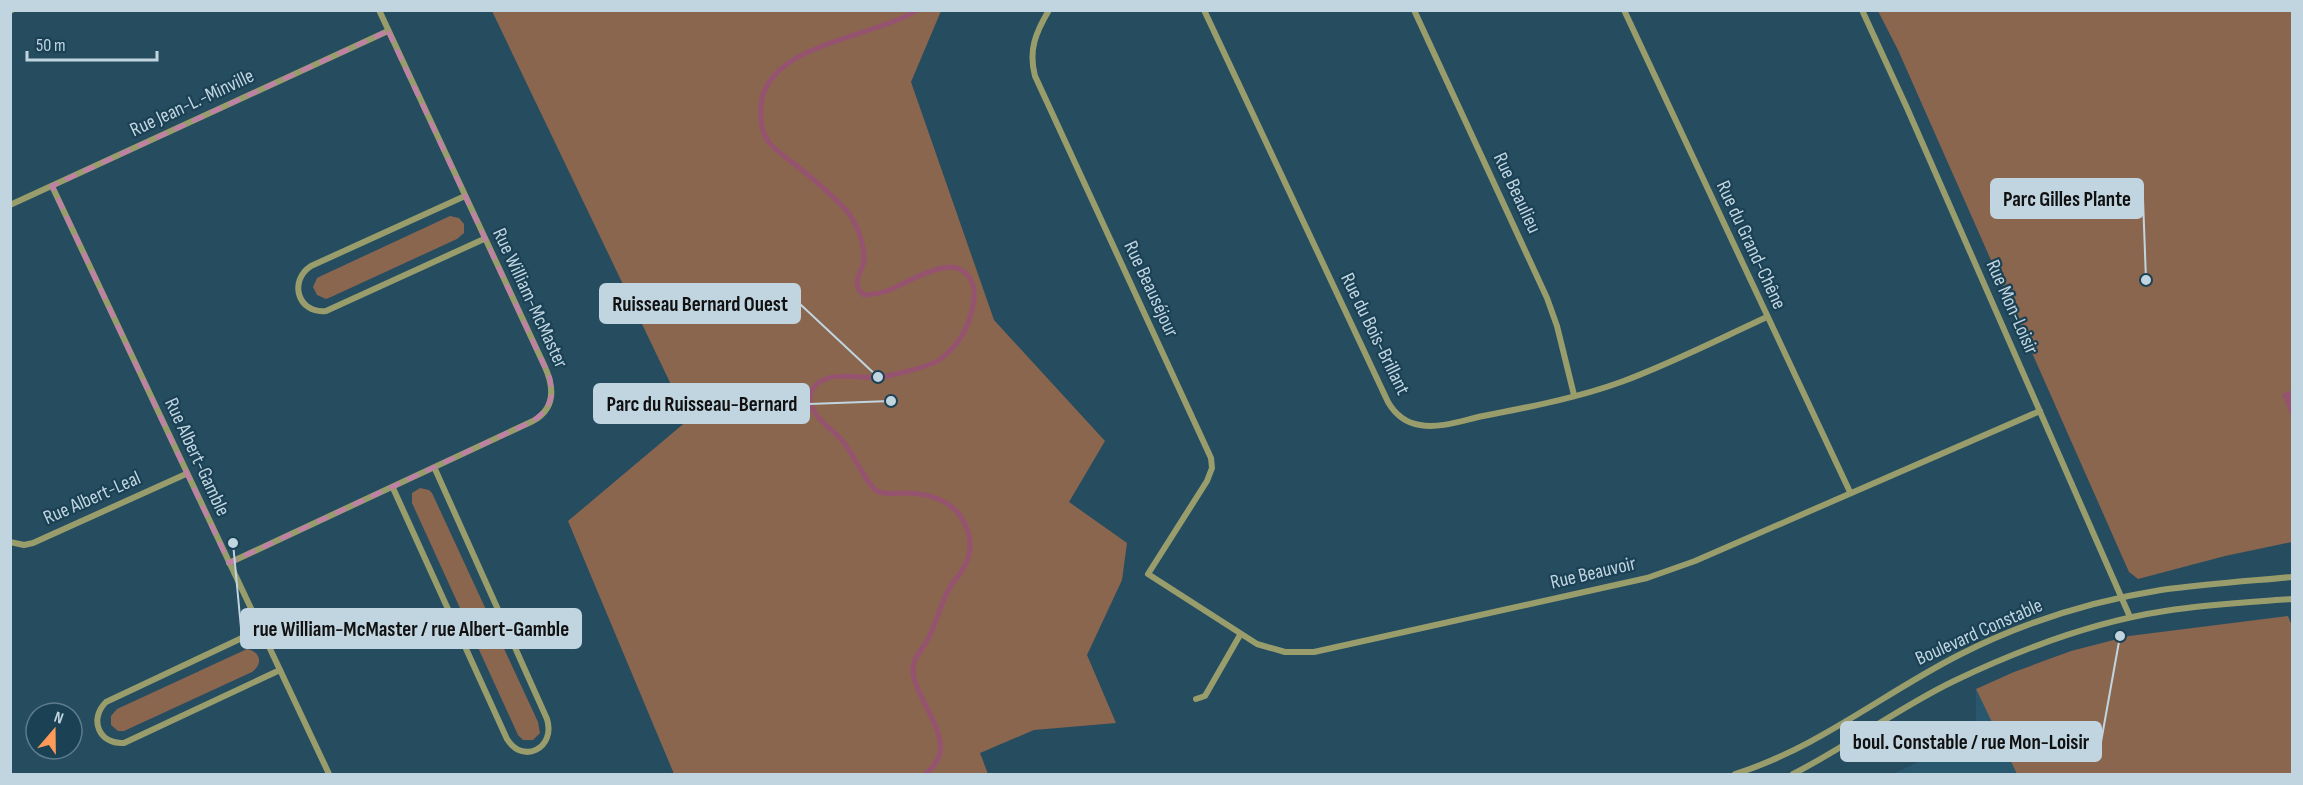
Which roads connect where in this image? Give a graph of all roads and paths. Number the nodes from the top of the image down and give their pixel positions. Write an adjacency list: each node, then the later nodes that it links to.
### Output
1 (379, 10): 7 (street, Rue William-McMaster)
2 (1049, 10): 21 (street, Rue Beauséjour)
3 (1204, 10): 13 (street, Rue du Bois-Brillant)
4 (1414, 10): 13 (street, Rue Beaulieu)
5 (1624, 10): 12 (street, Rue du Grand-Chêne)
6 (1862, 10): 14 (street, Rue Mon-Loisir)
7 (388, 31): 8 (street, Rue Jean-L.-Minville); 9 (street, Rue William-McMaster)
8 (52, 186): 10 (street, Rue Jean-L.-Minville); 16 (street, Rue Albert-Gamble)
9 (465, 196): 11 (street, Rue William-McMaster); 11 (street)
10 (10, 205)
11 (484, 239): 15 (street, Rue William-McMaster)
12 (1767, 317): 13 (street, Rue du Bois-Brillant); 18 (street, Rue du Grand-Chêne)
13 (1574, 395)
14 (2040, 411): 18 (street, Rue Beauvoir); 23 (street, Rue Mon-Loisir)
15 (435, 469): 17 (street, Rue William-McMaster); 17 (street)
16 (186, 474): 19 (street, Rue Albert-Leal); 20 (street, Rue Albert-Gamble)
17 (393, 488): 20 (street, Rue William-McMaster)
18 (1850, 492): 27 (street, Rue Beauvoir)
19 (10, 542)
20 (229, 563): 26 (street, Rue Albert-Gamble)
21 (1148, 574): 27 (street, Rue Beauvoir)
22 (2292, 577): 23 (street, Boulevard Constable)
23 (2122, 598): 25 (street, Rue Mon-Loisir); 31 (street, Boulevard Constable)
24 (2292, 599): 25 (street, Boulevard Constable)
25 (2130, 617): 32 (street, Boulevard Constable)
26 (261, 629): 28 (street, Rue Albert-Gamble); 28 (street)
27 (1240, 635): 29 (street)
28 (280, 670): 30 (street, Rue Albert-Gamble)
29 (1196, 699)
30 (329, 774)
31 (1735, 774)
32 (1793, 774)

